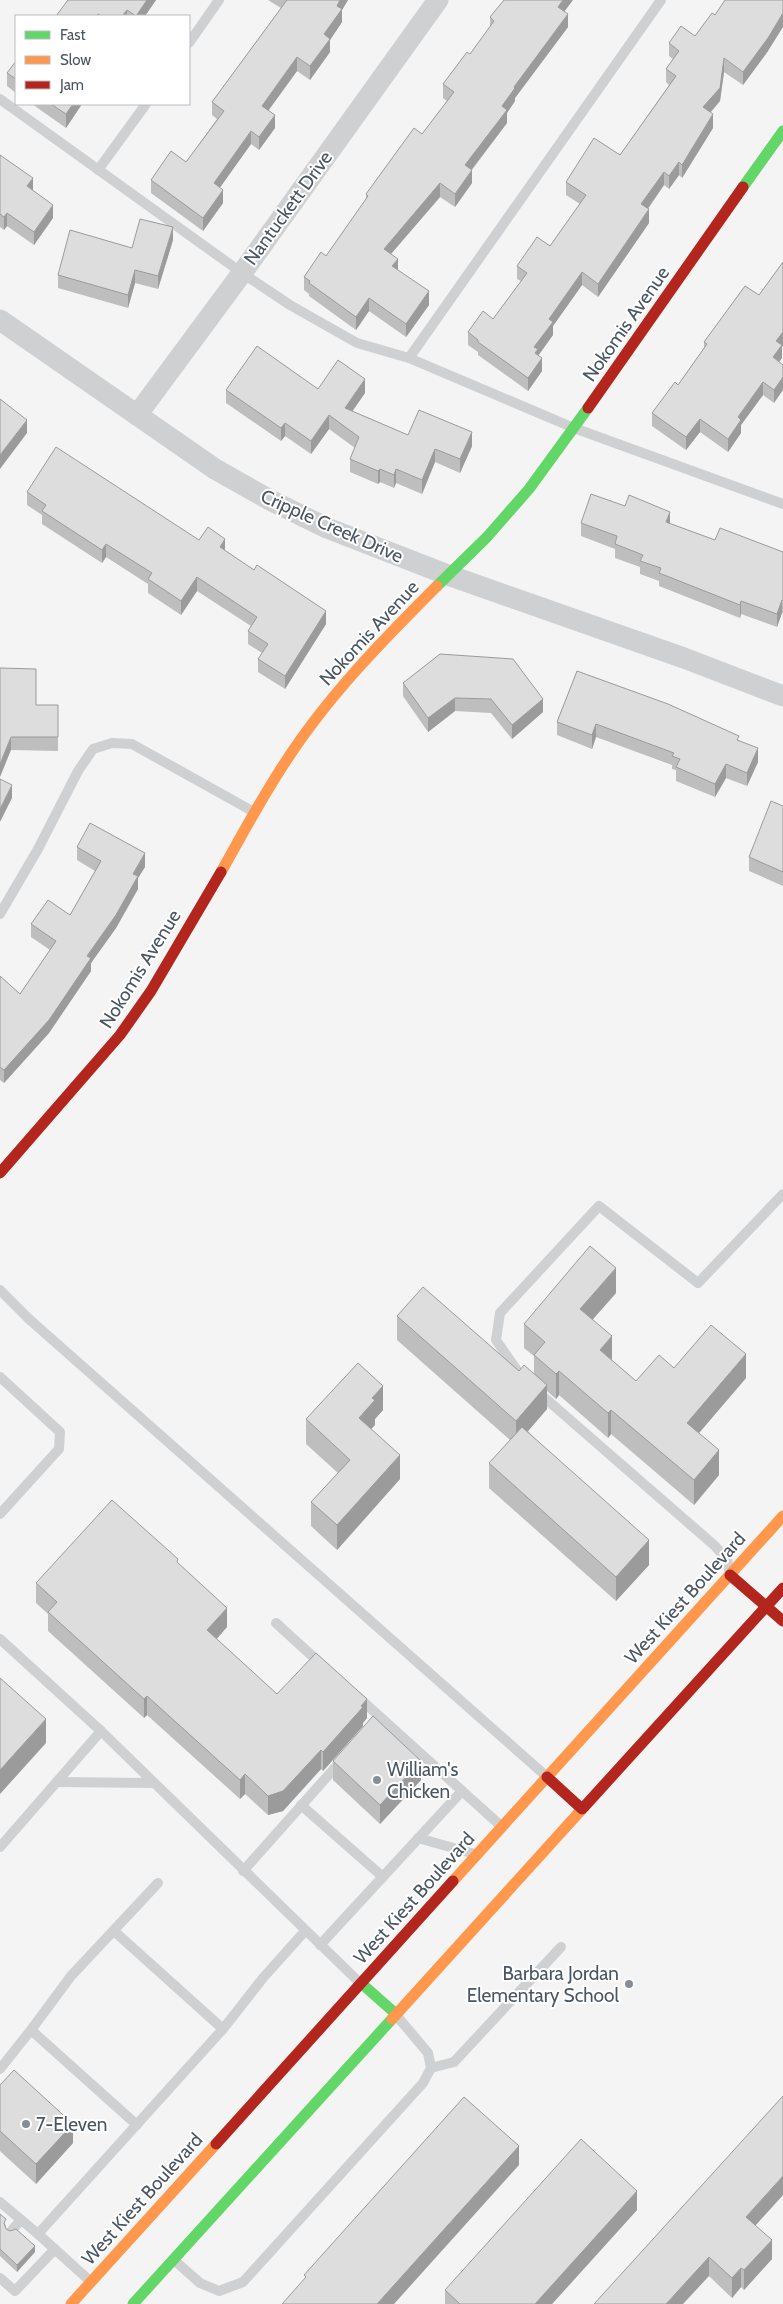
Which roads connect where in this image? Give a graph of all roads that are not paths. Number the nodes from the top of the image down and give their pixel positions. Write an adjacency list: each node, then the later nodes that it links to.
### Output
1 (219, 0): 4 (lane)
2 (438, 0): 9 (street, Nantuckett Drive)
3 (661, 0): 11 (lane)
4 (190, 42)
5 (0, 99): 8 (lane)
6 (145, 105): 8 (lane)
7 (783, 131): 13 (main road, Nokomis Avenue)
8 (98, 170): 9 (lane)
9 (242, 273): 11 (lane); 12 (street, Nantuckett Drive)
10 (0, 320): 12 (street, Cripple Creek Drive)
11 (409, 358): 13 (lane)
12 (137, 415): 15 (street, Cripple Creek Drive)
13 (574, 428): 14 (lane); 15 (main road, Nokomis Avenue)
14 (783, 504)
15 (448, 575): 16 (street, Cripple Creek Drive); 17 (main road, Nokomis Avenue)
16 (783, 696)
17 (254, 812): 18 (lane); 19 (main road, Nokomis Avenue)
18 (0, 914)
19 (0, 1173)
20 (783, 1194): 25 (lane)
21 (0, 1290): 35 (lane)
22 (0, 1377): 23 (lane)
23 (0, 1514)
24 (783, 1516): 25 (main road, West Kiest Boulevard)
25 (730, 1575): 27 (main road); 35 (main road, West Kiest Boulevard)
26 (783, 1588): 27 (main road)
27 (767, 1606): 28 (main road); 40 (main road)
28 (783, 1621)
29 (276, 1623): 31 (lane)
30 (0, 1639): 33 (lane)
31 (328, 1670)
32 (350, 1690): 38 (lane)
33 (101, 1731): 36 (lane); 37 (lane)
34 (347, 1754): 39 (lane)
35 (547, 1777): 40 (main road); 41 (main road, West Kiest Boulevard)
36 (57, 1782): 37 (lane); 43 (lane)
37 (152, 1783): 45 (lane)
38 (462, 1791): 41 (lane); 42 (lane)
39 (300, 1805): 45 (lane); 46 (lane)
40 (582, 1809): 53 (main road)
41 (502, 1827): 44 (main road, West Kiest Boulevard)
42 (418, 1838): 44 (lane); 46 (lane)
43 (0, 1847)
44 (476, 1854): 52 (main road, West Kiest Boulevard)
45 (243, 1871): 49 (lane)
46 (383, 1877): 50 (lane)
47 (158, 1883): 48 (lane)
48 (114, 1931): 54 (lane); 55 (lane)
49 (305, 1931): 50 (lane); 54 (lane)
50 (320, 1945): 52 (lane)
51 (561, 1947): 56 (lane)
52 (361, 1983): 53 (main road); 66 (main road, West Kiest Boulevard)
53 (396, 2014): 56 (lane); 64 (main road)
54 (223, 2029): 58 (lane)
55 (31, 2030): 57 (lane); 58 (lane)
56 (430, 2068): 64 (lane)
57 (0, 2069)
58 (137, 2125): 62 (lane)
59 (0, 2202): 60 (lane)
60 (21, 2220): 61 (lane); 62 (lane)
61 (12, 2231)
62 (38, 2234): 63 (lane)
63 (54, 2249): 65 (lane); 66 (lane)
64 (173, 2260): 68 (main road)
65 (0, 2278)
66 (91, 2282): 67 (main road, West Kiest Boulevard)
67 (71, 2304)
68 (133, 2304)

